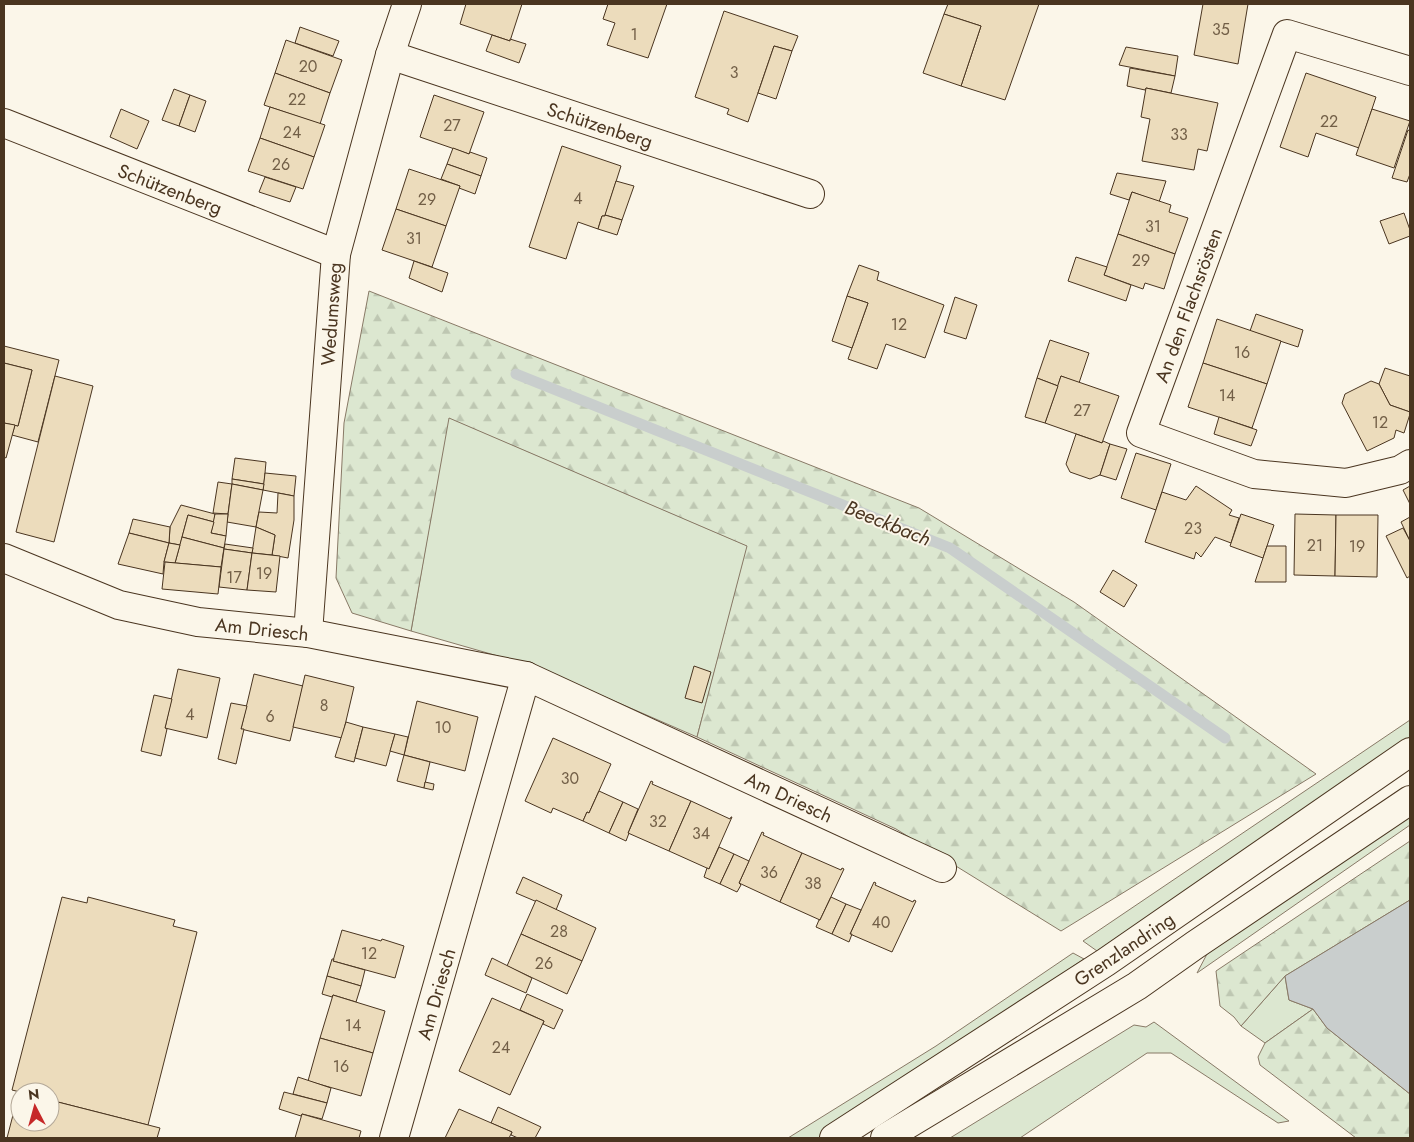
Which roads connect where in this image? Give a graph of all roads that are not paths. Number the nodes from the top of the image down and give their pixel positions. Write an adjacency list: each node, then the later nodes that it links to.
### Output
1 (408, 4): 2 (street, Wedumsweg)
2 (390, 55): 5 (street, Schützenberg); 6 (street, Wedumsweg)
3 (1410, 72): 7 (street, An den Flachsrösten)
4 (4, 123): 6 (street, Schützenberg)
5 (810, 194)
6 (336, 254): 9 (street, Wedumsweg)
7 (1410, 464)
8 (4, 558): 9 (street, Am Driesch)
9 (308, 634): 10 (street, Am Driesch)
10 (526, 676): 13 (street, Am Driesch); 14 (street, Am Driesch)
11 (1410, 752): 15 (street, Grenzlandring)
12 (1410, 800): 16 (street, Grenzlandring)
13 (942, 868)
14 (394, 1138)
15 (834, 1138)
16 (885, 1138)

